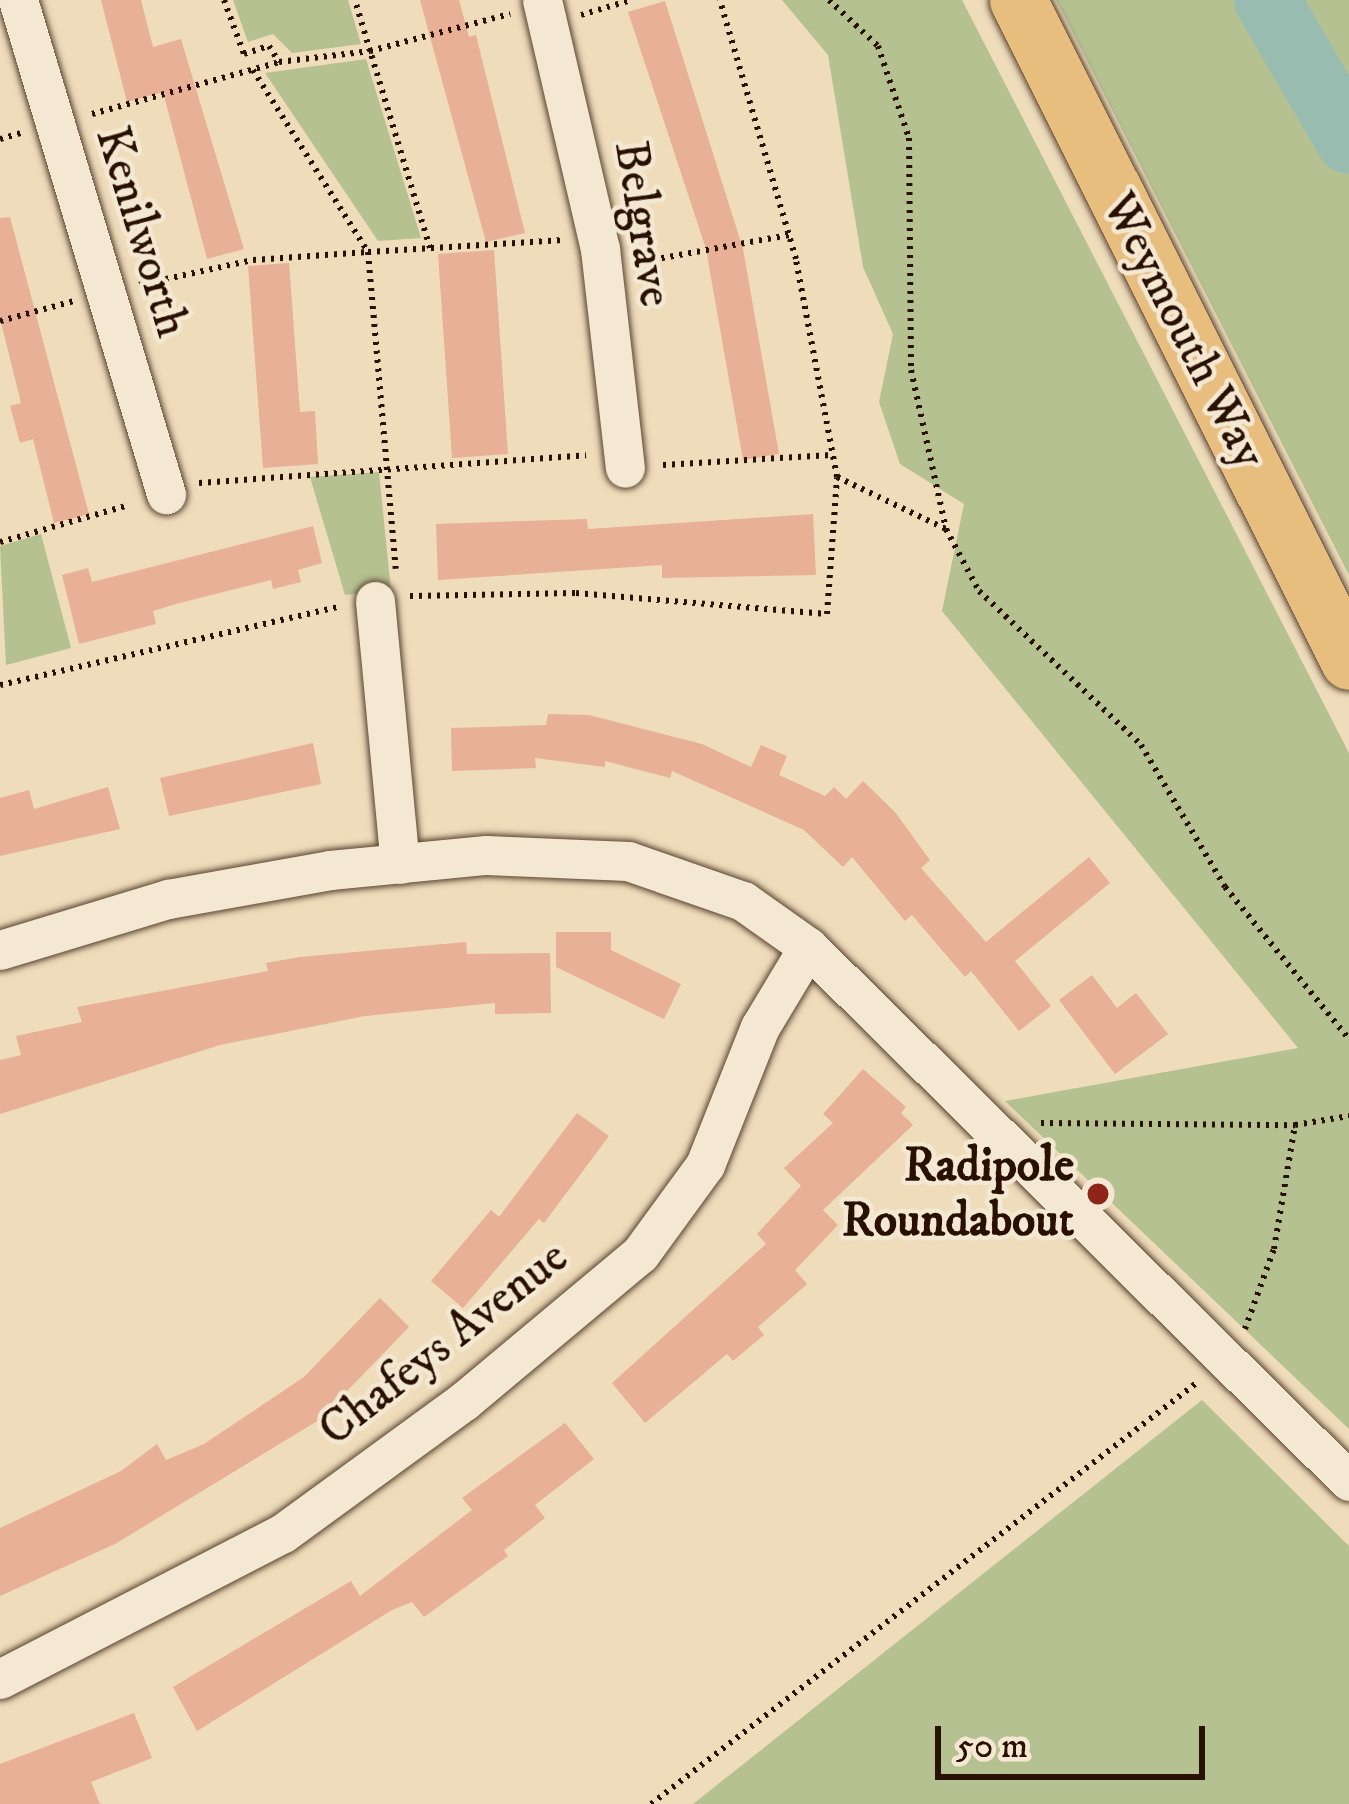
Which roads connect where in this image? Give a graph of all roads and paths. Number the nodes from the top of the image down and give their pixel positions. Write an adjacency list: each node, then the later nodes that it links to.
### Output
1 (18, 0): 12 (street, Kenilworth)
2 (224, 0): 10 (path)
3 (355, 0): 9 (path)
4 (632, 0): 8 (path)
5 (720, 0): 14 (path)
6 (829, 0): 25 (path)
7 (1018, 0): 28 (highway, Weymouth Way)
8 (545, 10): 9 (path); 17 (street, Belgrave)
9 (370, 51): 10 (path); 15 (path)
10 (280, 62): 11 (path)
11 (253, 70): 12 (path); 16 (path)
12 (56, 124): 13 (path); 18 (street, Kenilworth)
13 (0, 139)
14 (789, 235): 17 (path); 20 (path)
15 (430, 248): 16 (path); 17 (path)
16 (368, 252): 18 (path); 21 (path)
17 (600, 254): 22 (street, Belgrave)
18 (106, 292): 19 (path); 24 (street, Kenilworth)
19 (0, 321)
20 (832, 454): 22 (path); 23 (path)
21 (384, 465): 22 (path); 24 (path); 27 (path)
22 (625, 468)
23 (837, 477): 25 (path); 27 (path)
24 (166, 494): 26 (path)
25 (946, 530): 33 (path)
26 (0, 542)
27 (387, 599): 29 (path); 30 (street)
28 (1349, 662)
29 (0, 685)
30 (400, 864): 31 (street); 32 (street)
31 (808, 947): 36 (street); 39 (street, Chafeys Avenue)
32 (0, 950)
33 (1349, 1040)
34 (1349, 1116): 35 (path)
35 (1295, 1125): 36 (path); 37 (path)
36 (1000, 1138): 37 (street)
37 (1214, 1369): 38 (street); 40 (path)
38 (1349, 1481)
39 (0, 1679)
40 (651, 1804)

